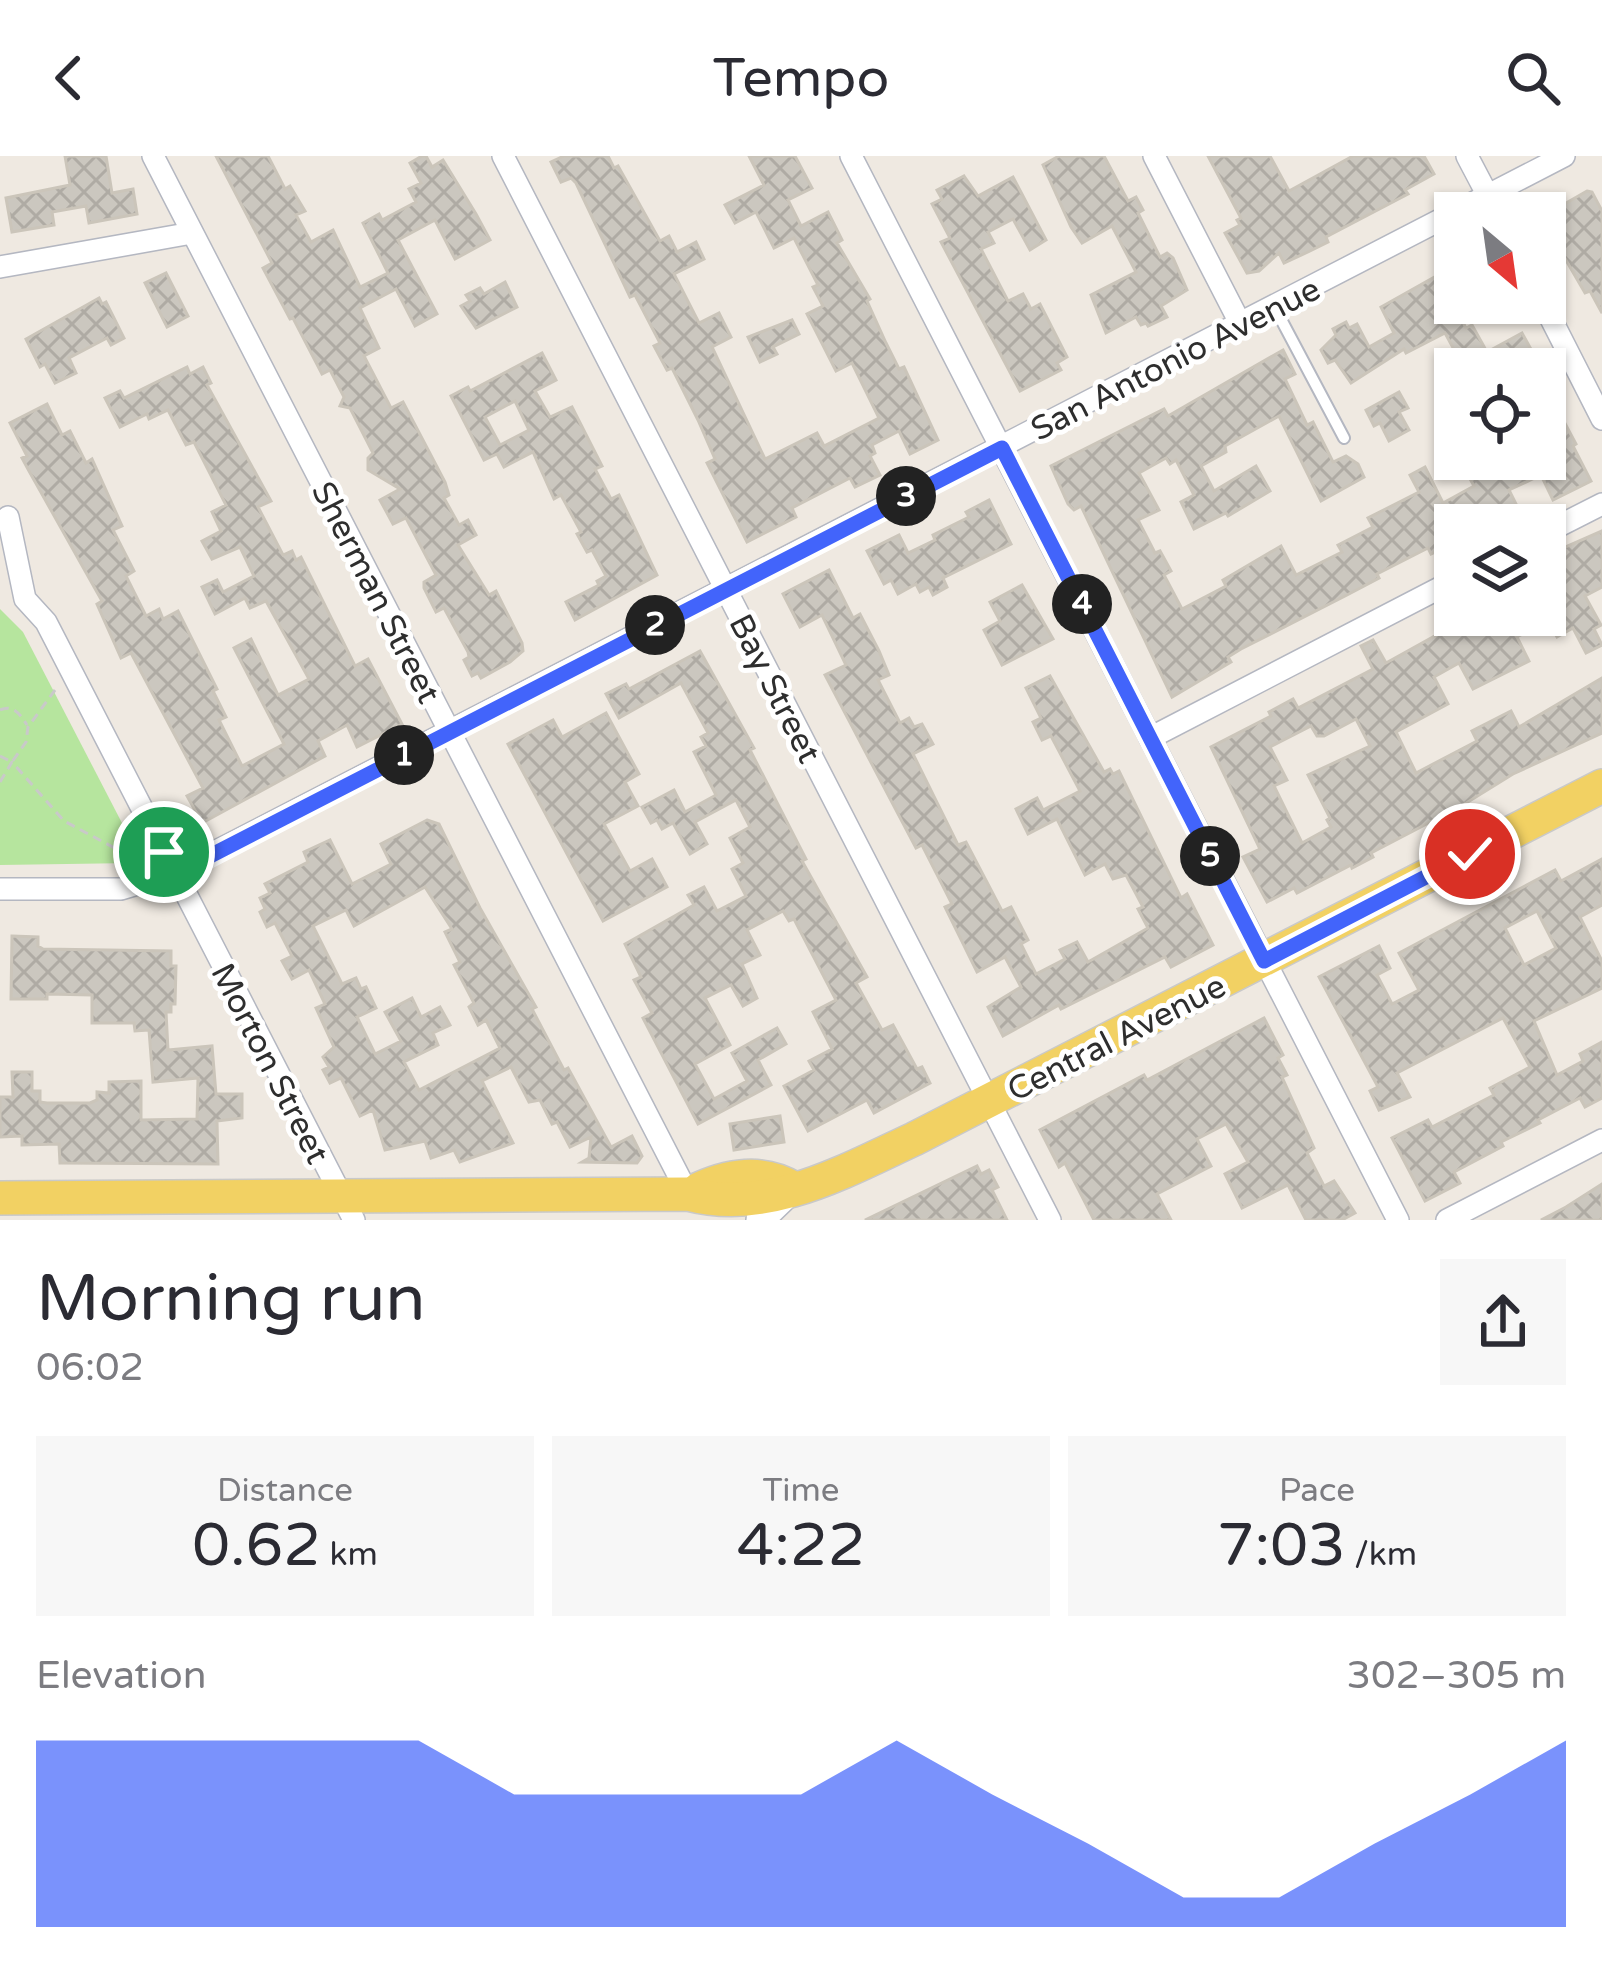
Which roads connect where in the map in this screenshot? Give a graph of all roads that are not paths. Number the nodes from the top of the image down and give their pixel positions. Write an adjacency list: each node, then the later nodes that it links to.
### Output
1 (153, 156): 10 (street, Sherman Street)
2 (502, 156): 22 (street, Bay Street)
3 (850, 156): 17 (street)
4 (1154, 156): 13 (street)
5 (1467, 156): 7 (street)
6 (1564, 156): 8 (street, San Antonio Avenue)
7 (1486, 192)
8 (1510, 192)
9 (1434, 231): 12 (street, San Antonio Avenue)
10 (192, 233): 11 (street); 25 (street, Sherman Street)
11 (0, 267)
12 (1274, 306): 13 (street, San Antonio Avenue); 16 (lane)
13 (1240, 323): 17 (street, San Antonio Avenue)
14 (1554, 324): 15 (street)
15 (1602, 419)
16 (1344, 438)
17 (1002, 448): 22 (street, San Antonio Avenue); 26 (street)
18 (1602, 504): 20 (street)
19 (8, 517): 24 (street, Morton Street)
20 (1566, 522)
21 (0, 587): 24 (street)
22 (725, 589): 25 (street, San Antonio Avenue); 31 (street, Bay Street)
23 (1434, 591): 26 (street)
24 (25, 599): 28 (street, Morton Street)
25 (450, 732): 28 (street, San Antonio Avenue); 35 (street, Sherman Street)
26 (1150, 738): 30 (street)
27 (1602, 786): 30 (main road, Central Avenue)
28 (175, 874): 29 (street, San Antonio Avenue); 36 (street, Morton Street)
29 (0, 889)
30 (1264, 961): 31 (main road, Central Avenue); 40 (street)
31 (989, 1101): 33 (main road, Central Avenue); 39 (street, Bay Street)
32 (1602, 1140): 41 (street)
33 (793, 1188): 35 (main road); 38 (street, Central Avenue)
34 (0, 1198): 37 (main road)
35 (695, 1207): 36 (main road)
36 (348, 1208): 37 (main road)
37 (141, 1209)
38 (760, 1220)
39 (1050, 1220)
40 (1398, 1220)
41 (1447, 1220)

